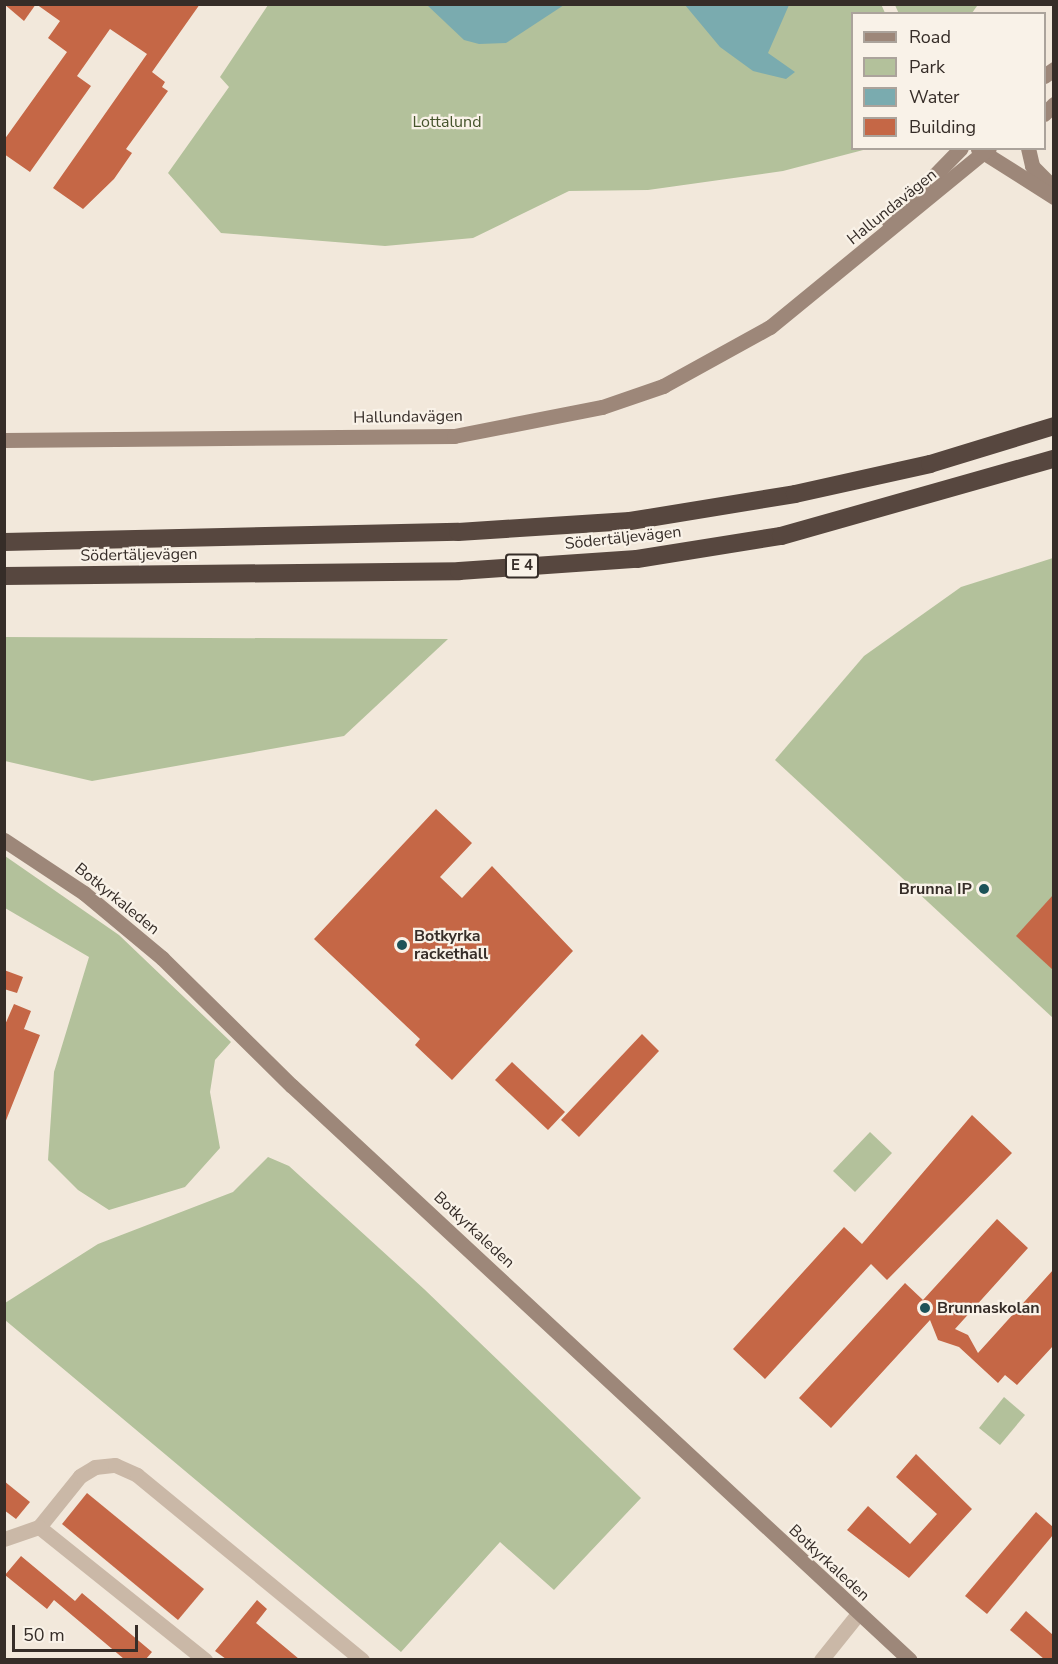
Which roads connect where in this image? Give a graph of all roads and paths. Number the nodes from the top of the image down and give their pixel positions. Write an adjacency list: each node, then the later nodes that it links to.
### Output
1 (959, 150): 6 (main road, Hallundavägen)
2 (984, 150): 5 (main road); 6 (main road, Hallundavägen)
3 (1028, 150): 4 (main road)
4 (1053, 188)
5 (1053, 197)
6 (843, 270): 10 (main road, Hallundavägen)
7 (1053, 419): 9 (highway)
8 (1053, 426): 9 (highway, Södertäljevägen / E 4)
9 (1018, 437): 12 (highway, Södertäljevägen / E 4)
10 (4, 440)
11 (1053, 459): 13 (highway, Södertäljevägen / E 4)
12 (4, 542)
13 (4, 576)
14 (4, 840): 17 (main road, Botkyrkaleden)
15 (39, 1527): 16 (street); 18 (street); 19 (street)
16 (4, 1539)
17 (857, 1615): 20 (street); 21 (main road, Botkyrkaleden)
18 (205, 1659)
19 (362, 1659)
20 (821, 1659)
21 (910, 1659)

